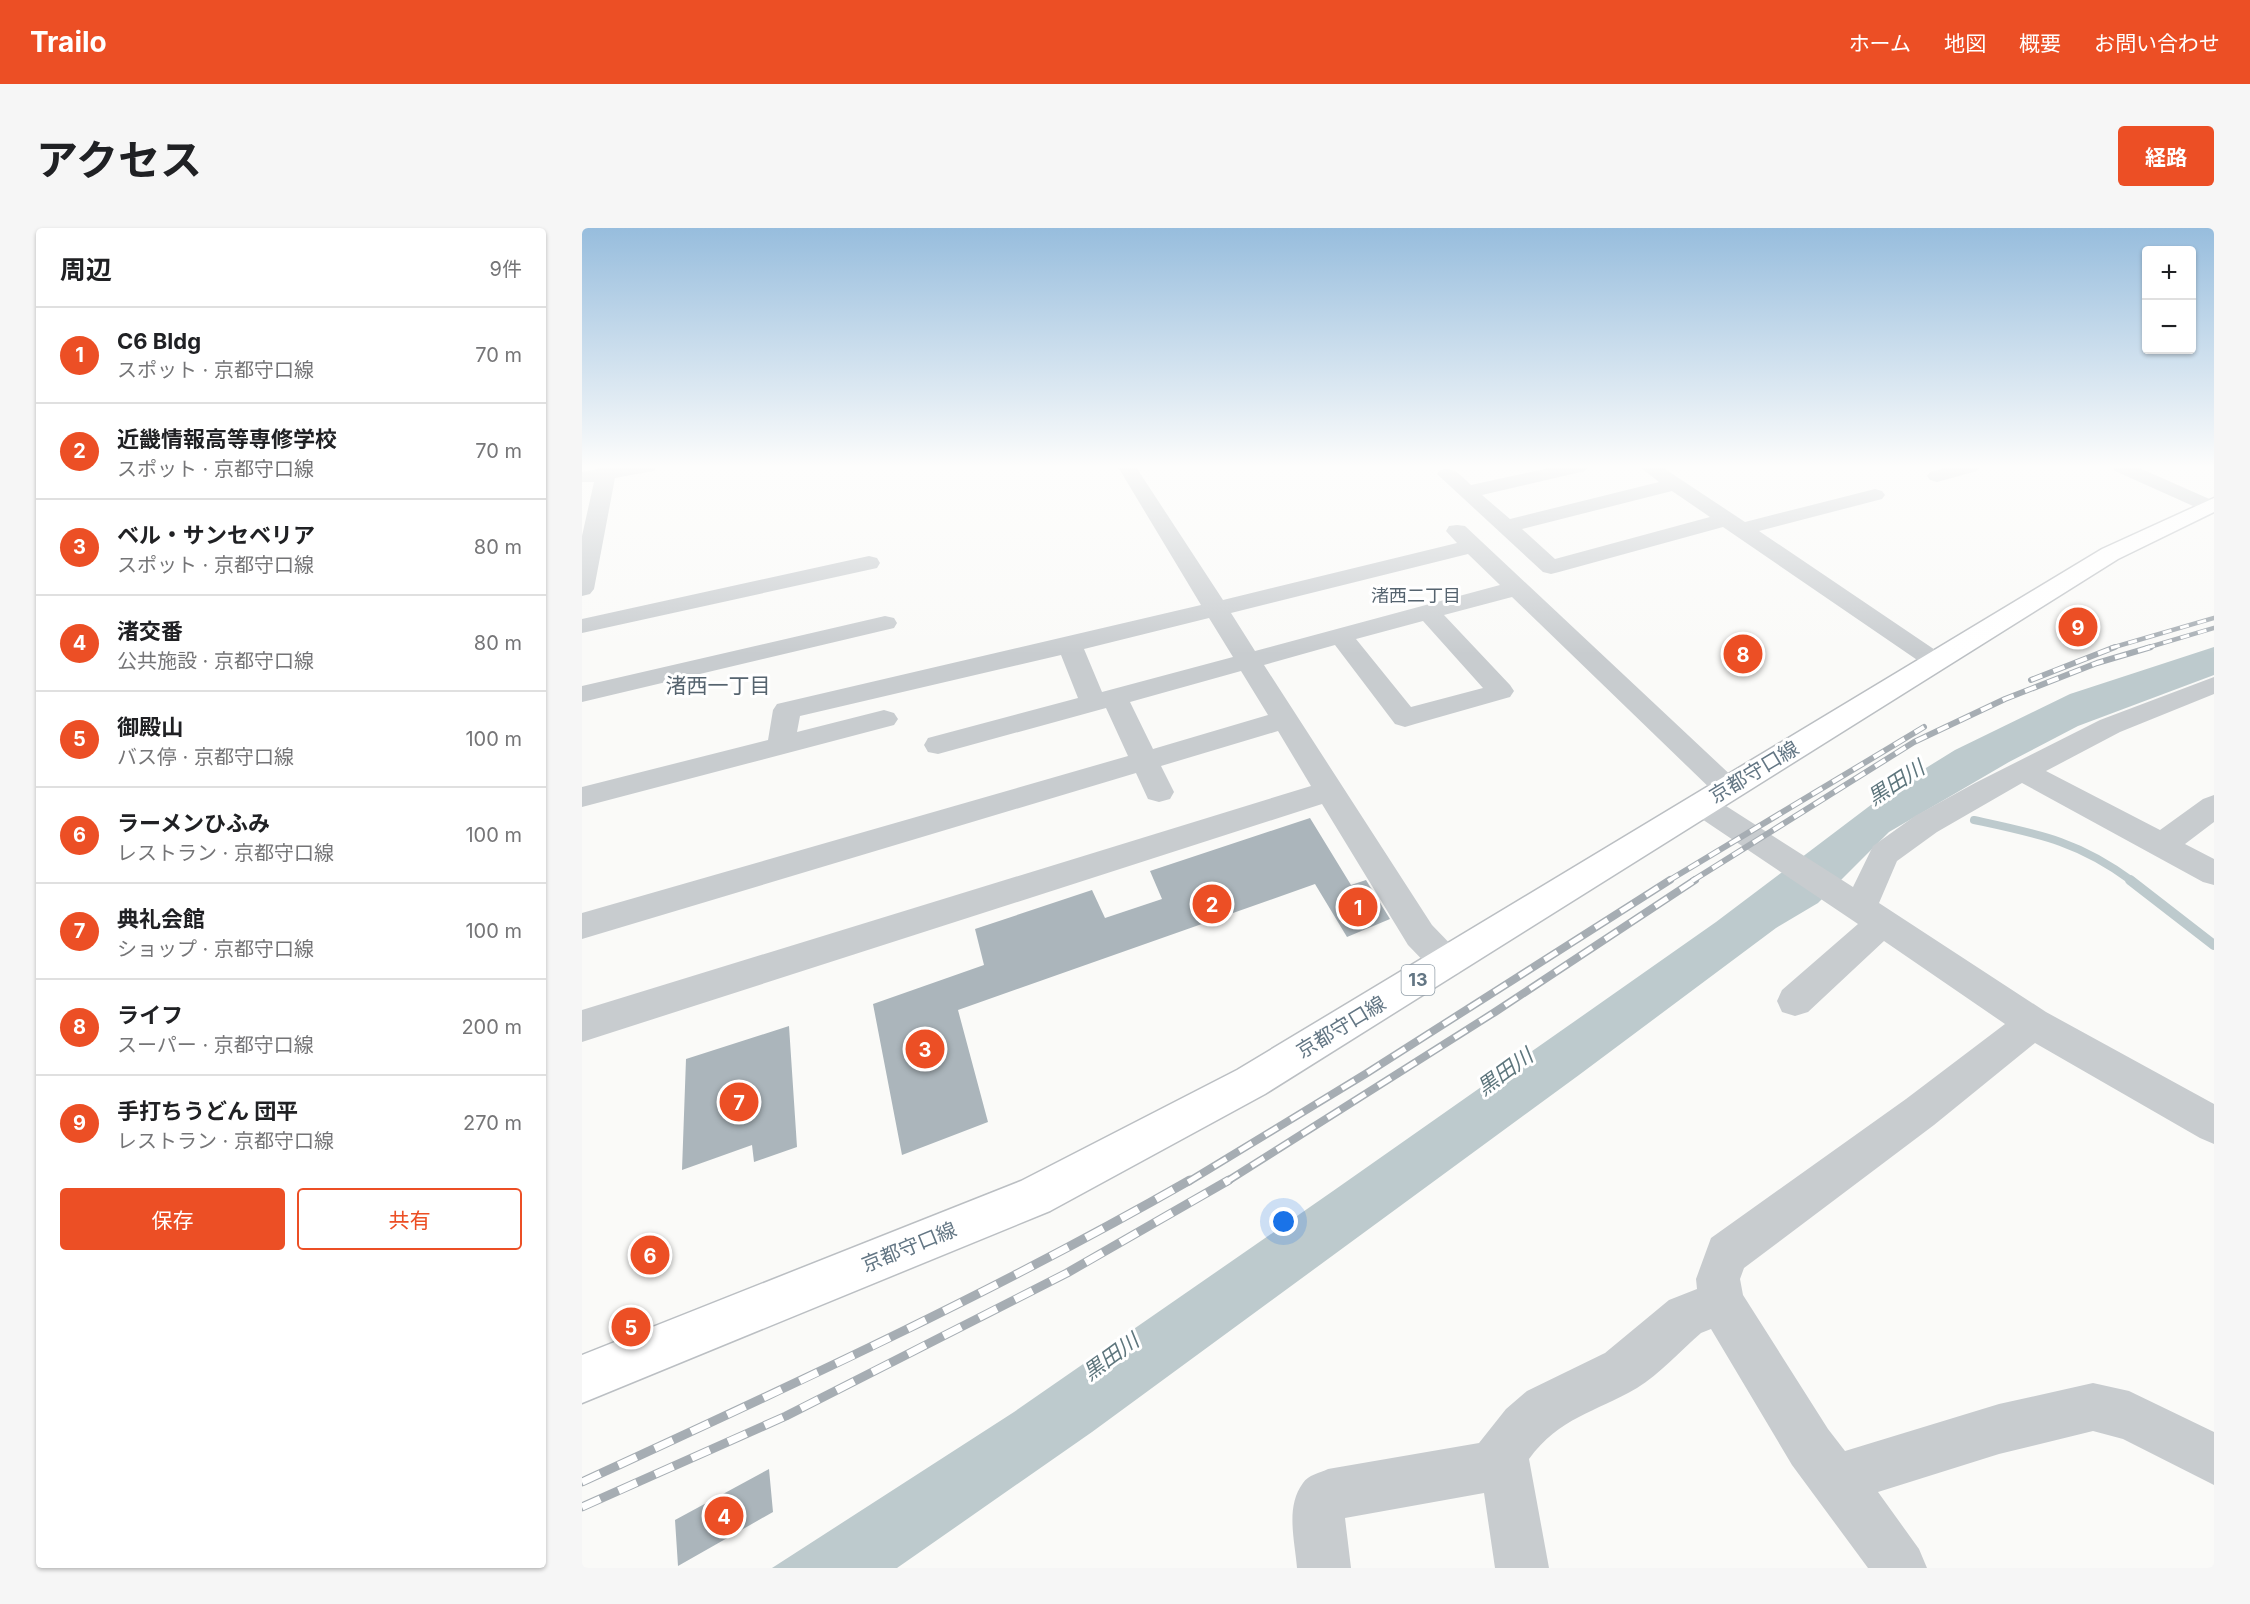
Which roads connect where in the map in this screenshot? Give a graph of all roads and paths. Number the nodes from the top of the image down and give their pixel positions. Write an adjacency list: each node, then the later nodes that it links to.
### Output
1 (594, 530): 10 (street)
2 (1166, 530): 11 (street)
3 (1509, 530): 8 (street)
4 (1710, 530): 8 (street)
5 (1742, 530): 18 (street)
6 (2160, 530): 18 (main road, 京都守口線 / 13)
7 (869, 563): 14 (street)
8 (1551, 567): 9 (street)
9 (1512, 583): 11 (street); 12 (street); 30 (street)
10 (582, 589)
11 (1214, 609): 16 (street); 17 (street)
12 (1429, 613): 15 (street); 15 (street)
13 (885, 623): 20 (street)
14 (582, 626)
15 (1341, 637): 17 (street)
16 (1070, 645): 21 (street); 24 (street)
17 (1247, 662): 21 (street); 23 (street)
18 (1935, 662): 30 (main road, 京都守口線 / 13)
19 (2214, 685): 27 (street)
20 (582, 694)
21 (1105, 701): 25 (street); 26 (street)
22 (884, 718): 24 (street)
23 (1284, 720): 26 (street); 28 (street)
24 (782, 744): 31 (street)
25 (938, 745)
26 (1145, 761): 29 (street); 36 (street)
27 (2023, 771): 33 (street); 35 (street)
28 (1329, 791): 37 (street); 40 (street)
29 (1159, 792)
30 (1714, 796): 35 (street); 37 (main road, 京都守口線 / 13)
31 (582, 797)
32 (2214, 806): 33 (street)
33 (2162, 845): 34 (street)
34 (2214, 873)
35 (1859, 908): 38 (street); 39 (street)
36 (582, 926)
37 (1447, 963): 43 (main road, 京都守口線 / 13)
38 (1794, 1001)
39 (2033, 1023): 41 (street); 42 (street)
40 (582, 1026)
41 (2214, 1125)
42 (1721, 1302): 44 (street); 46 (street)
43 (582, 1380)
44 (1503, 1453): 47 (street); 48 (street)
45 (2214, 1460): 46 (street)
46 (1835, 1480): 49 (street)
47 (1324, 1568)
48 (1522, 1568)
49 (1900, 1568)

